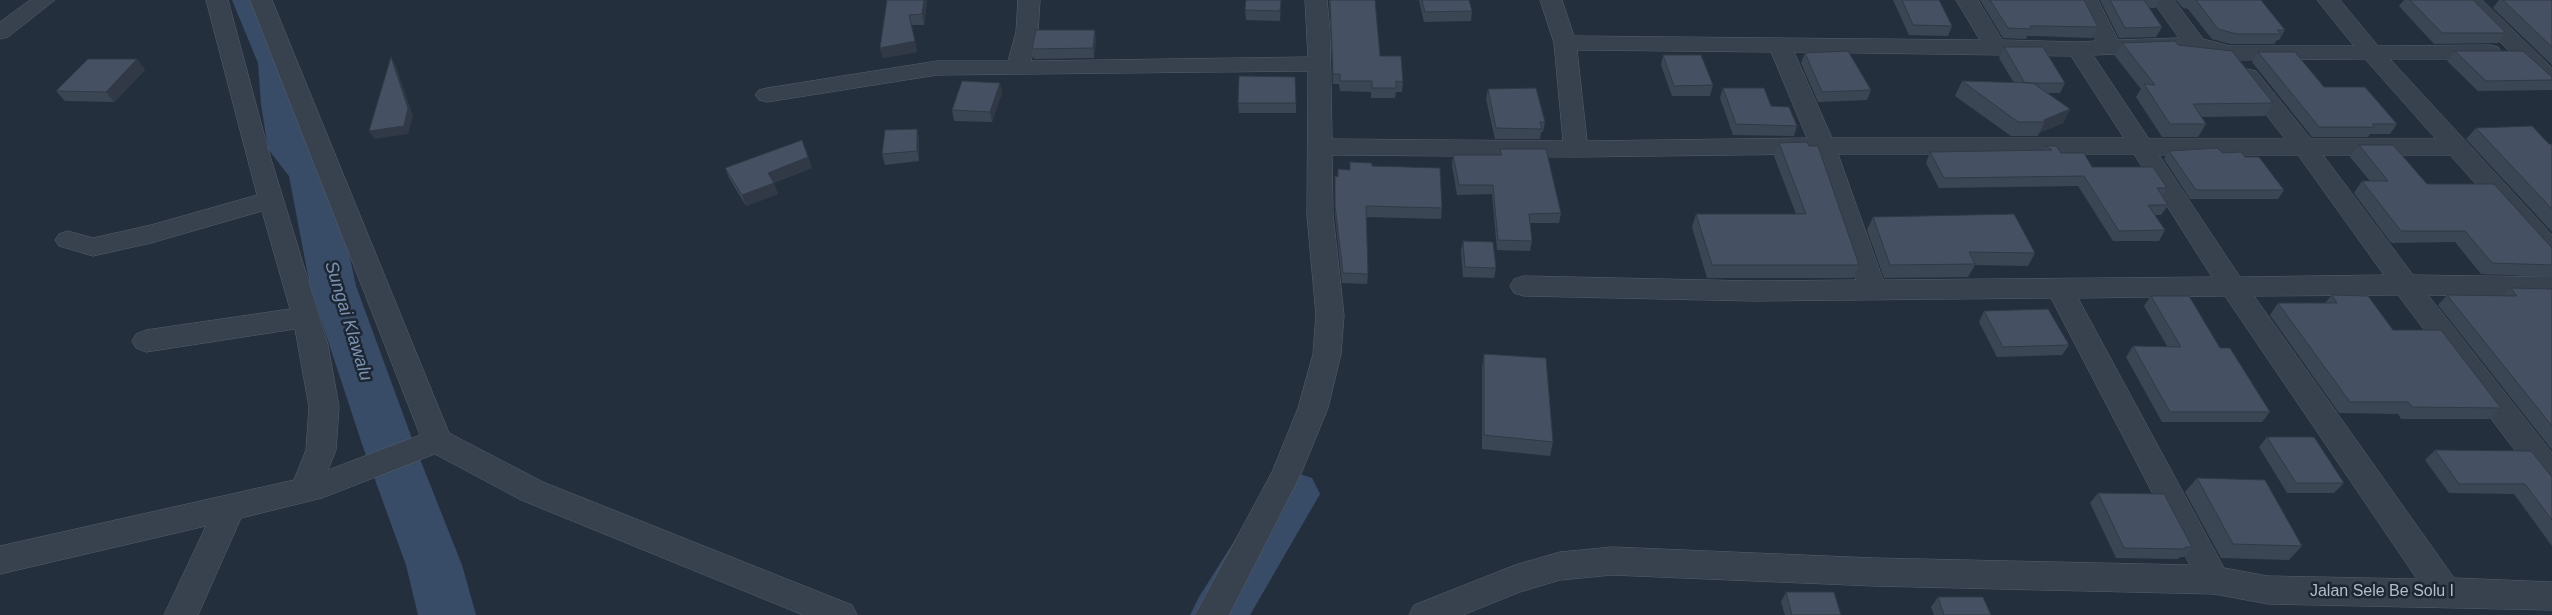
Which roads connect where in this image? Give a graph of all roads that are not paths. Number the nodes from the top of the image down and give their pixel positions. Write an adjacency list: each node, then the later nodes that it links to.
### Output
1 (44, 0): 12 (street)
2 (217, 0): 32 (street)
3 (261, 0): 43 (street)
4 (1029, 0): 23 (street)
5 (1316, 0): 22 (street)
6 (1551, 0): 13 (street)
7 (1967, 0): 16 (street)
8 (2087, 0): 17 (street)
9 (2163, 0): 14 (street)
10 (2328, 0): 21 (street)
11 (2469, 0): 19 (street)
12 (0, 32)
13 (1565, 43): 15 (street); 31 (street)
14 (2195, 44): 17 (street); 20 (street)
15 (1780, 45): 16 (street); 26 (street)
16 (1995, 47): 18 (street)
17 (2111, 48): 18 (street)
18 (2078, 49): 27 (street)
19 (2522, 52): 21 (street); 24 (street)
20 (2230, 53): 21 (street); 28 (street)
21 (2372, 53): 30 (street)
22 (1319, 64): 23 (street); 29 (street)
23 (1018, 68): 25 (street)
24 (2552, 81)
25 (767, 94)
26 (1822, 146): 27 (street); 31 (street); 39 (street)
27 (2142, 146): 28 (street); 37 (street)
28 (2304, 146): 30 (street); 35 (street)
29 (1319, 147): 31 (street); 54 (street)
30 (2459, 147): 34 (street)
31 (1576, 149)
32 (271, 200): 33 (street); 41 (street)
33 (68, 240)
34 (2552, 252)
35 (2405, 285): 37 (street); 38 (street); 44 (street)
36 (1524, 286): 39 (street)
37 (2232, 286): 40 (street); 49 (street)
38 (2552, 288)
39 (1873, 290): 40 (street)
40 (2060, 290): 48 (street)
41 (306, 317): 42 (street); 45 (street)
42 (146, 341)
43 (437, 441): 45 (street); 53 (street)
44 (2552, 476)
45 (305, 490): 46 (street)
46 (231, 506): 47 (street); 52 (street)
47 (0, 560)
48 (2214, 580): 51 (street, Jalan Sele Be Solu I); 55 (street, Jalan Sele Be Solu I)
49 (2445, 592): 50 (street, Jalan Sele Be Solu I); 51 (street, Jalan Sele Be Solu I)
50 (2552, 596)
51 (2392, 605)
52 (182, 615)
53 (840, 615)
54 (1212, 615)
55 (1426, 615)

